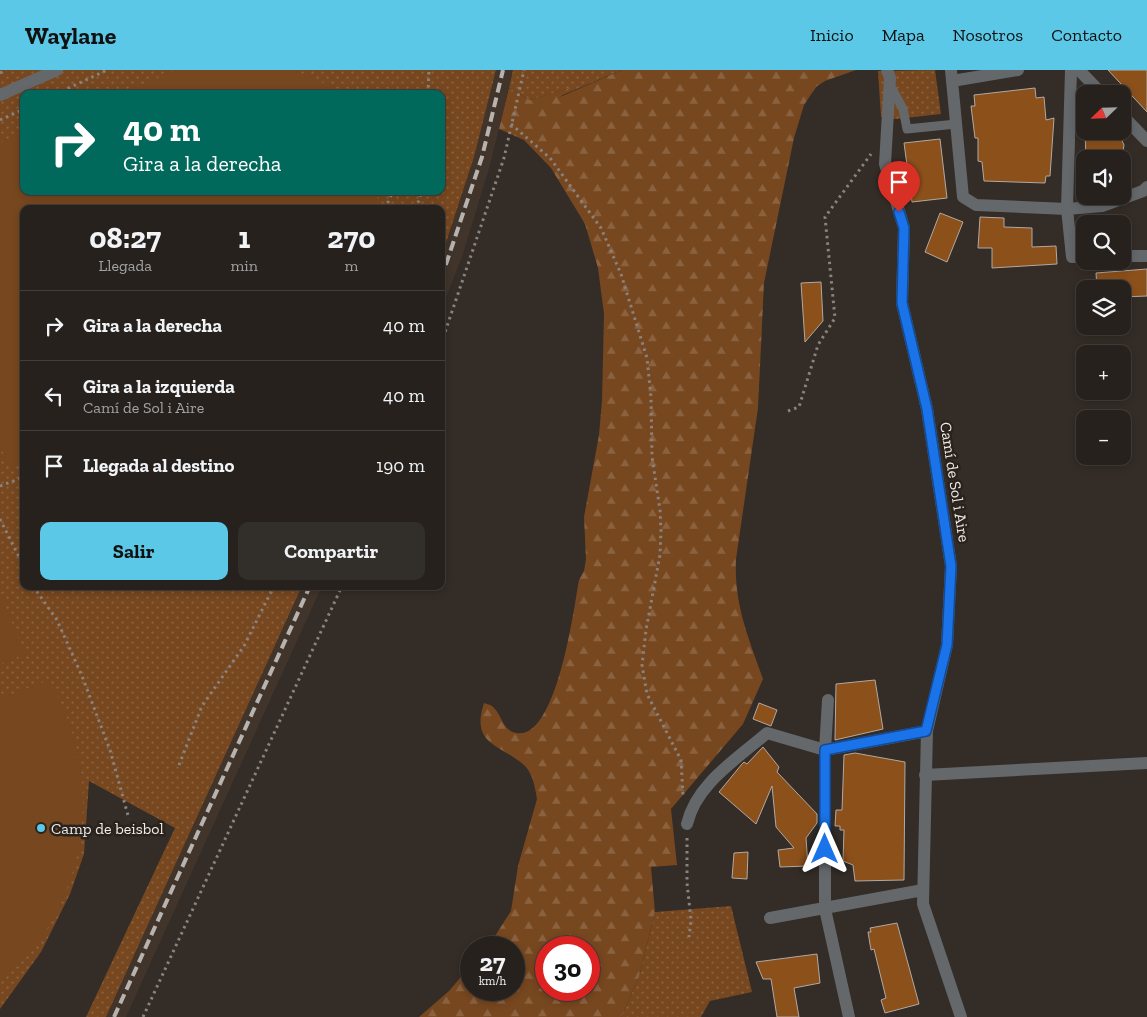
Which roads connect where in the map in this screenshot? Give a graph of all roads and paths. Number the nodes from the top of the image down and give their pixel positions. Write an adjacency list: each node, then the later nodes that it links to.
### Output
1 (6, 70): 10 (path)
2 (57, 70): 16 (street)
3 (106, 70): 14 (path)
4 (429, 70): 15 (path)
5 (524, 70): 19 (path)
6 (887, 70): 12 (street, Camí de Sol i Aire)
7 (1018, 70): 11 (street)
8 (1071, 70): 25 (street)
9 (1079, 70): 13 (street)
10 (0, 73)
11 (952, 75): 20 (street)
12 (889, 85): 20 (lane); 39 (street, Camí de Sol i Aire)
13 (1093, 85)
14 (64, 90)
15 (428, 90)
16 (0, 95)
17 (20, 111): 18 (path)
18 (0, 120)
19 (511, 124): 29 (path); 44 (path)
20 (956, 124): 25 (street)
21 (1131, 124): 22 (street)
22 (1147, 141)
23 (874, 149): 30 (path)
24 (1147, 187): 25 (street)
25 (1068, 209): 26 (street)
26 (1076, 244)
27 (1131, 256): 28 (street)
28 (1147, 256)
29 (445, 332)
30 (788, 411)
31 (20, 478): 32 (path)
32 (0, 486)
33 (0, 518): 34 (path)
34 (20, 559)
35 (36, 590): 45 (path)
36 (272, 590): 42 (path)
37 (340, 590): 51 (path)
38 (828, 700): 40 (street)
39 (926, 731): 40 (street); 43 (street, Camí de Sol i Aire)
40 (825, 750): 44 (street); 48 (street)
41 (1147, 763): 43 (street)
42 (179, 765)
43 (925, 774): 47 (street, Camí de Sol i Aire)
44 (691, 808): 46 (street)
45 (129, 819)
46 (687, 824): 50 (path)
47 (923, 890): 48 (street); 53 (street, Camí de Sol i Aire)
48 (826, 909): 49 (street); 52 (street)
49 (770, 918)
50 (689, 937)
51 (143, 1017)
52 (848, 1017)
53 (961, 1017)

